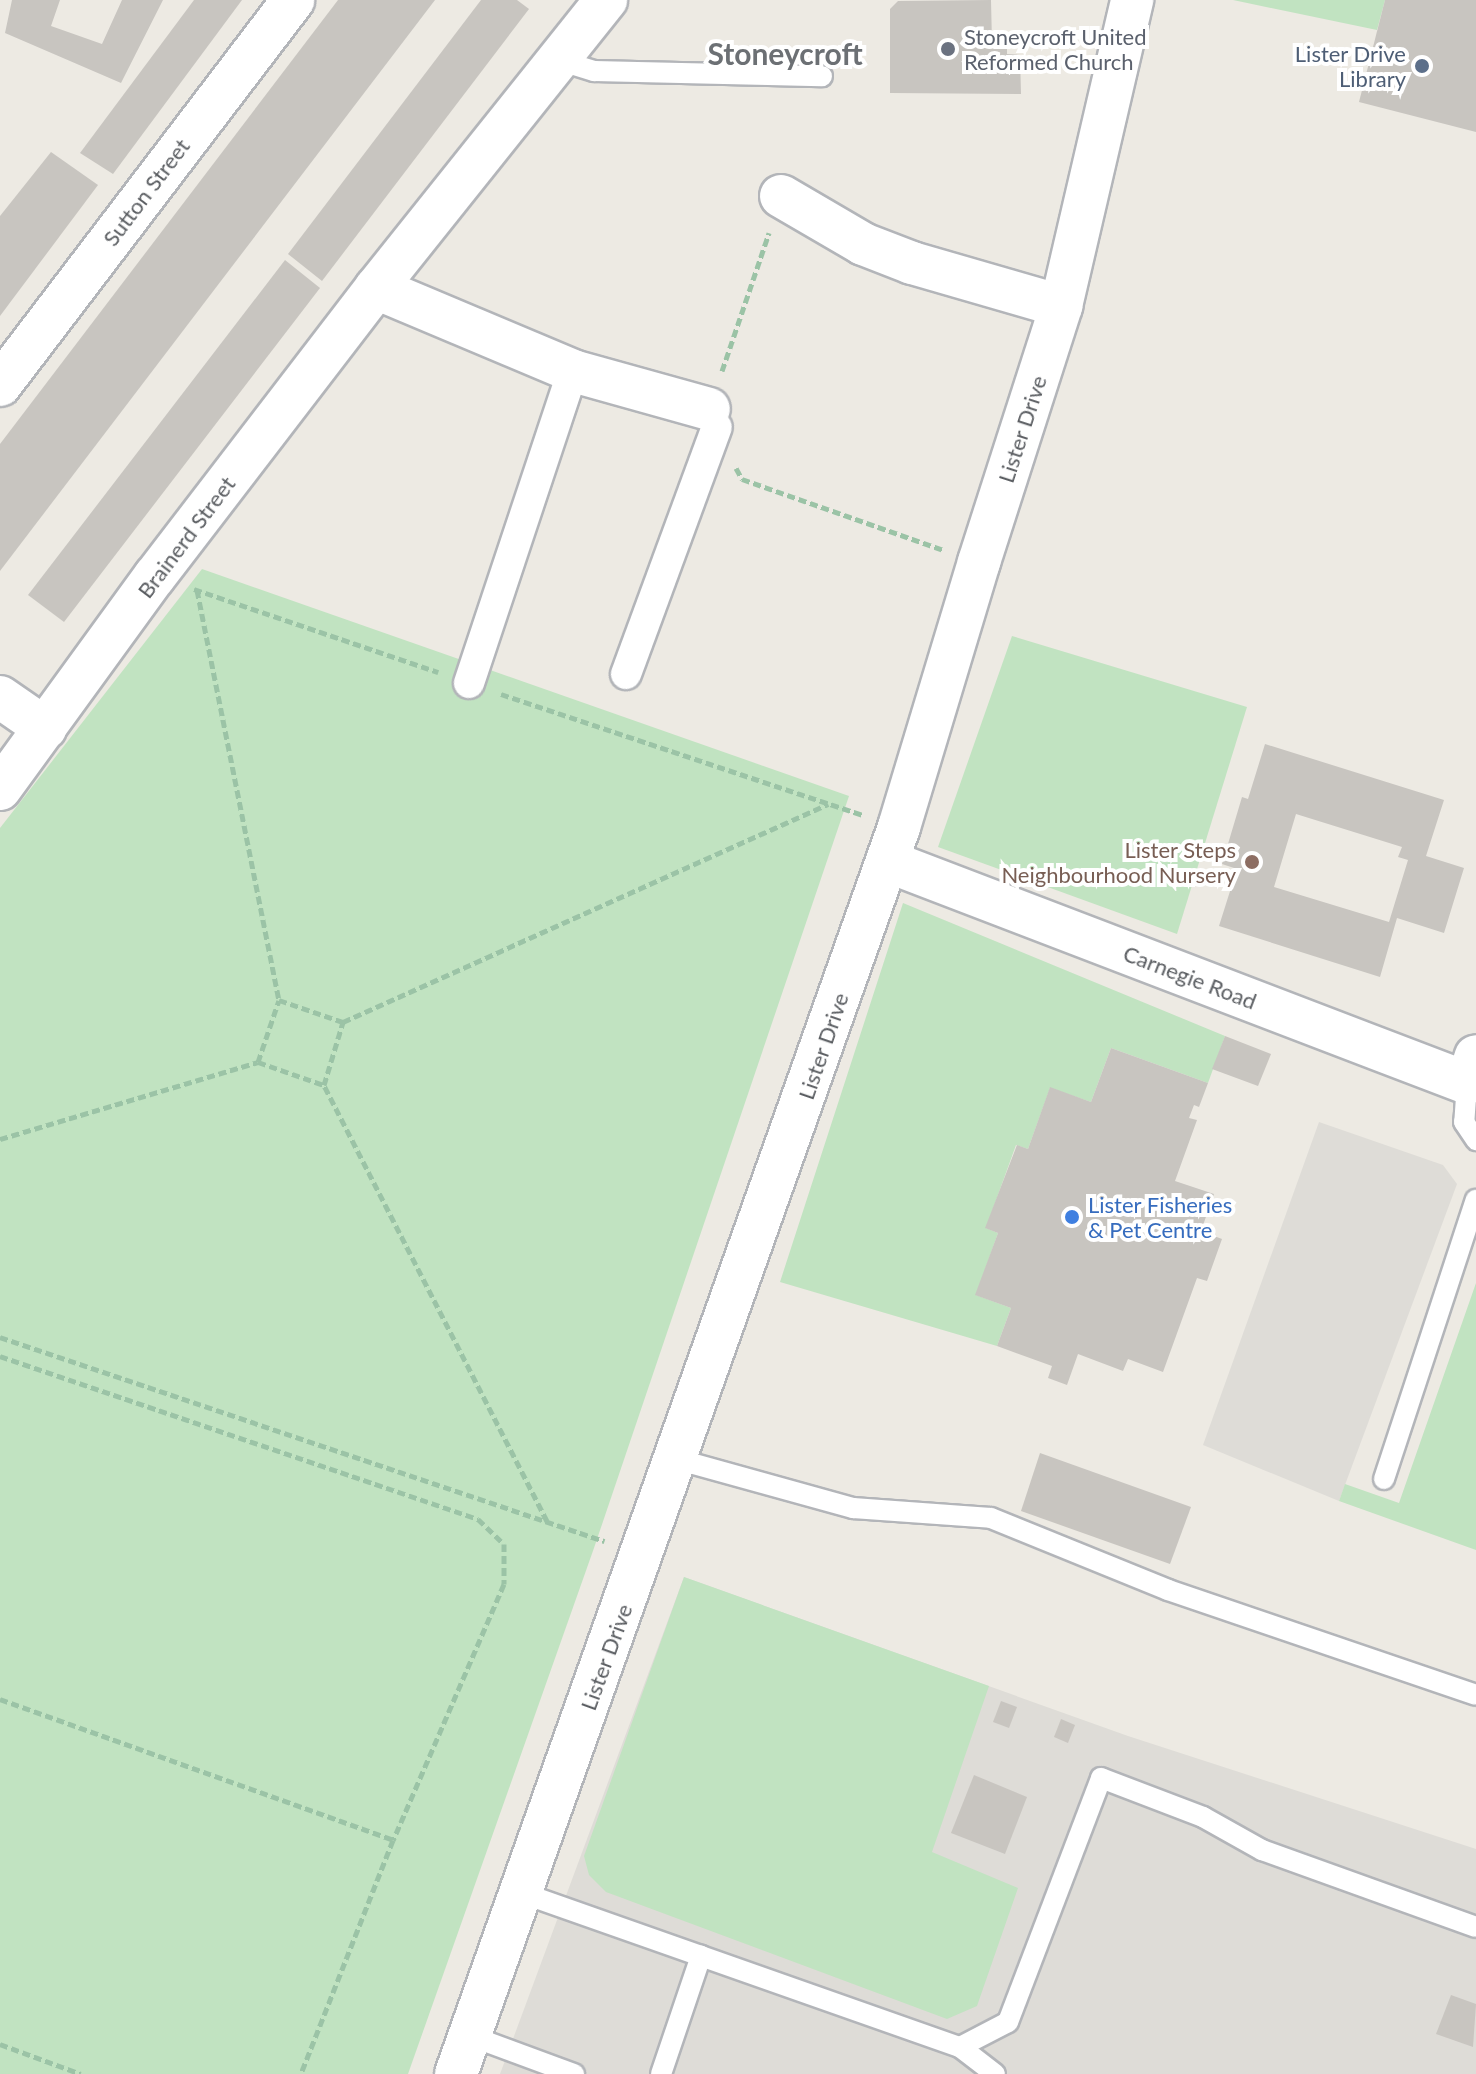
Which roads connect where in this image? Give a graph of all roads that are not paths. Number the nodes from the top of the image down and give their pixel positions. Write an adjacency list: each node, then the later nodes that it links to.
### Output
1 (293, 0): 10 (street, Sutton Street)
2 (606, 0): 4 (street, Brainerd Street)
3 (1132, 0): 8 (street, Lister Drive)
4 (558, 60): 5 (lane); 7 (street, Brainerd Street)
5 (822, 76)
6 (781, 196): 8 (street)
7 (376, 288): 9 (street); 15 (street, Brainerd Street)
8 (1061, 306): 17 (street, Lister Drive)
9 (573, 371): 11 (street); 13 (street)
10 (0, 385)
11 (713, 418): 12 (street)
12 (626, 674)
13 (469, 683)
14 (0, 697): 15 (street)
15 (45, 728): 16 (street, Brainerd Street)
16 (0, 789)
17 (893, 844): 18 (street, Carnegie Road); 21 (street, Lister Drive)
18 (1472, 1069): 19 (lane)
19 (1476, 1140)
20 (1476, 1200): 22 (lane)
21 (676, 1459): 23 (lane); 24 (street, Lister Drive)
22 (1384, 1479)
23 (1476, 1695)
24 (522, 1893): 26 (lane); 28 (street, Lister Drive)
25 (1476, 1927): 27 (lane)
26 (701, 1956): 27 (lane); 30 (lane)
27 (960, 2047): 31 (lane)
28 (464, 2055): 29 (lane)
29 (574, 2074)
30 (661, 2074)
31 (995, 2074)

